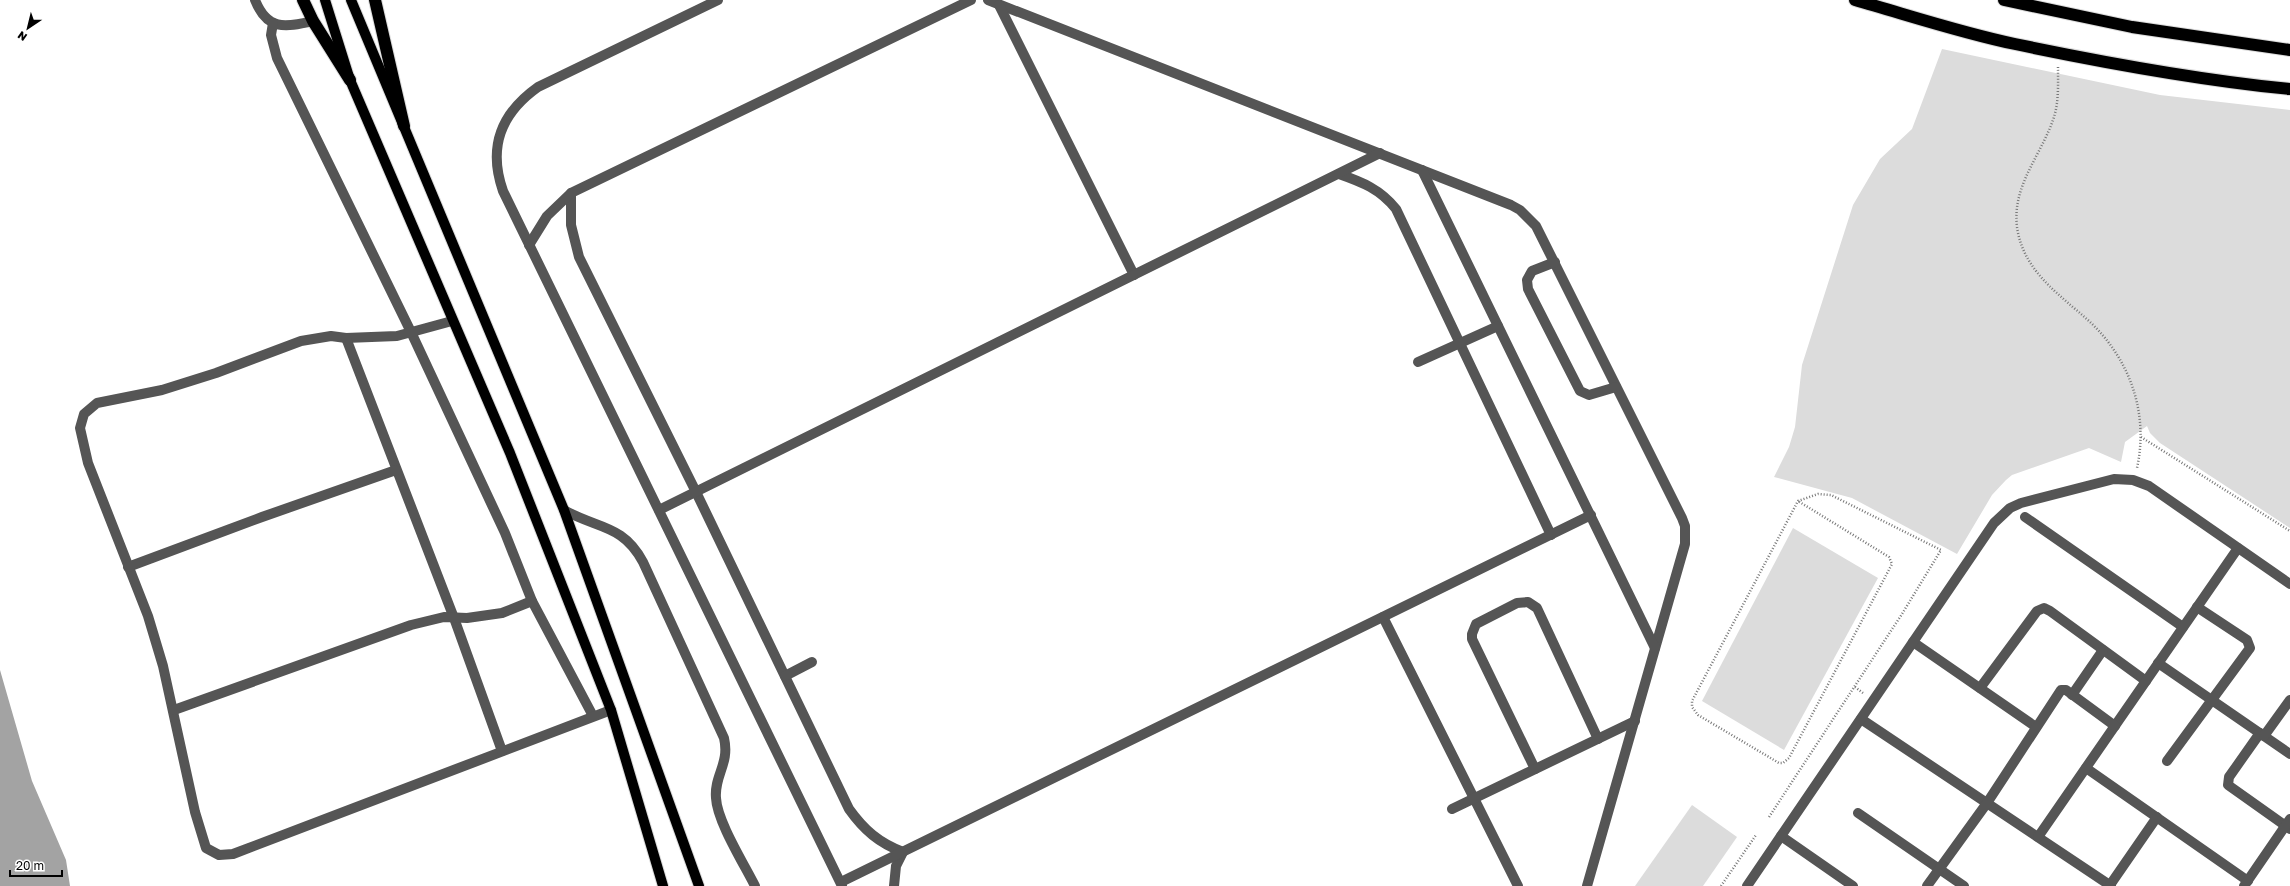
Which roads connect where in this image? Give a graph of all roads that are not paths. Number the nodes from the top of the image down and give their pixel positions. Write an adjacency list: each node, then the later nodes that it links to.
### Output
1 (255, 0): 13 (street)
2 (303, 0): 12 (highway)
3 (325, 0): 15 (main road)
4 (351, 0): 17 (main road)
5 (375, 0): 17 (highway)
6 (718, 0): 22 (street)
7 (970, 0): 21 (street)
8 (988, 0): 11 (street)
9 (1855, 0): 16 (highway)
10 (2004, 0): 14 (highway)
11 (999, 4): 18 (street); 24 (street)
12 (312, 21): 13 (street); 15 (highway)
13 (273, 23): 27 (street)
14 (2290, 50)
15 (350, 80): 25 (main road)
16 (2290, 89)
17 (404, 126): 34 (main road)
18 (1380, 153): 19 (street); 20 (street)
19 (1422, 170): 23 (street); 26 (street)
20 (1339, 174): 24 (street); 29 (street)
21 (571, 193): 22 (street); 33 (street)
22 (529, 245): 35 (street)
23 (1555, 262): 31 (street); 31 (street)
24 (1134, 275): 33 (street)
25 (452, 320): 27 (street); 59 (main road)
26 (1498, 326): 29 (street); 36 (street)
27 (411, 332): 28 (street); 42 (street)
28 (346, 338): 32 (street); 40 (street)
29 (1460, 343): 30 (street); 38 (street)
30 (1418, 362)
31 (1616, 387): 48 (street)
32 (396, 470): 40 (street); 45 (street)
33 (696, 492): 35 (street); 52 (street)
34 (564, 510): 85 (main road); 86 (street)
35 (659, 510): 83 (street)
36 (1591, 515): 38 (street); 48 (street)
37 (2025, 517): 46 (street)
38 (1551, 535): 44 (street)
39 (2238, 548): 41 (street); 43 (street); 47 (street)
40 (128, 567): 58 (street)
41 (2290, 584)
42 (532, 600): 45 (street); 60 (street)
43 (2197, 608): 46 (street); 56 (street)
44 (1383, 617): 72 (street); 80 (street)
45 (454, 618): 58 (street); 67 (street)
46 (2183, 627): 51 (street)
47 (1913, 642): 54 (street); 61 (street)
48 (1656, 648): 62 (street)
49 (2103, 650): 53 (street); 54 (street); 55 (street)
50 (812, 662): 52 (street)
51 (2158, 663): 53 (street); 56 (street)
52 (785, 676): 80 (street)
53 (2146, 681): 63 (street)
54 (1980, 688): 64 (street)
55 (2072, 694): 63 (street); 64 (street)
56 (2212, 700): 65 (street); 69 (street)
57 (2290, 700): 65 (street)
58 (174, 710): 67 (street)
59 (611, 710): 60 (street); 84 (main road)
60 (593, 716): 67 (street)
61 (1861, 718): 73 (street); 78 (street)
62 (1635, 721): 66 (street); 89 (street)
63 (2115, 726): 70 (street)
64 (2036, 727): 73 (street)
65 (2262, 735): 68 (street); 77 (street)
66 (1598, 739): 71 (street); 71 (street)
67 (502, 751)
68 (2290, 754)
69 (2167, 761)
70 (2086, 768): 76 (street); 79 (street)
71 (1535, 769): 72 (street)
72 (1474, 799): 74 (street); 88 (street)
73 (1987, 803): 79 (street); 81 (street)
74 (1452, 809)
75 (1858, 812): 81 (street)
76 (2157, 817): 82 (street); 94 (street)
77 (2288, 825): 82 (street)
78 (1781, 836): 90 (street); 91 (street)
79 (2038, 837): 94 (street)
80 (903, 852): 83 (street); 87 (street)
81 (1940, 869): 92 (street); 93 (street)
82 (2246, 883)
83 (842, 884)
84 (663, 886)
85 (699, 886)
86 (754, 886)
87 (894, 886)
88 (1518, 886)
89 (1587, 886)
90 (1747, 886)
91 (1853, 886)
92 (1927, 886)
93 (1964, 886)
94 (2110, 886)

